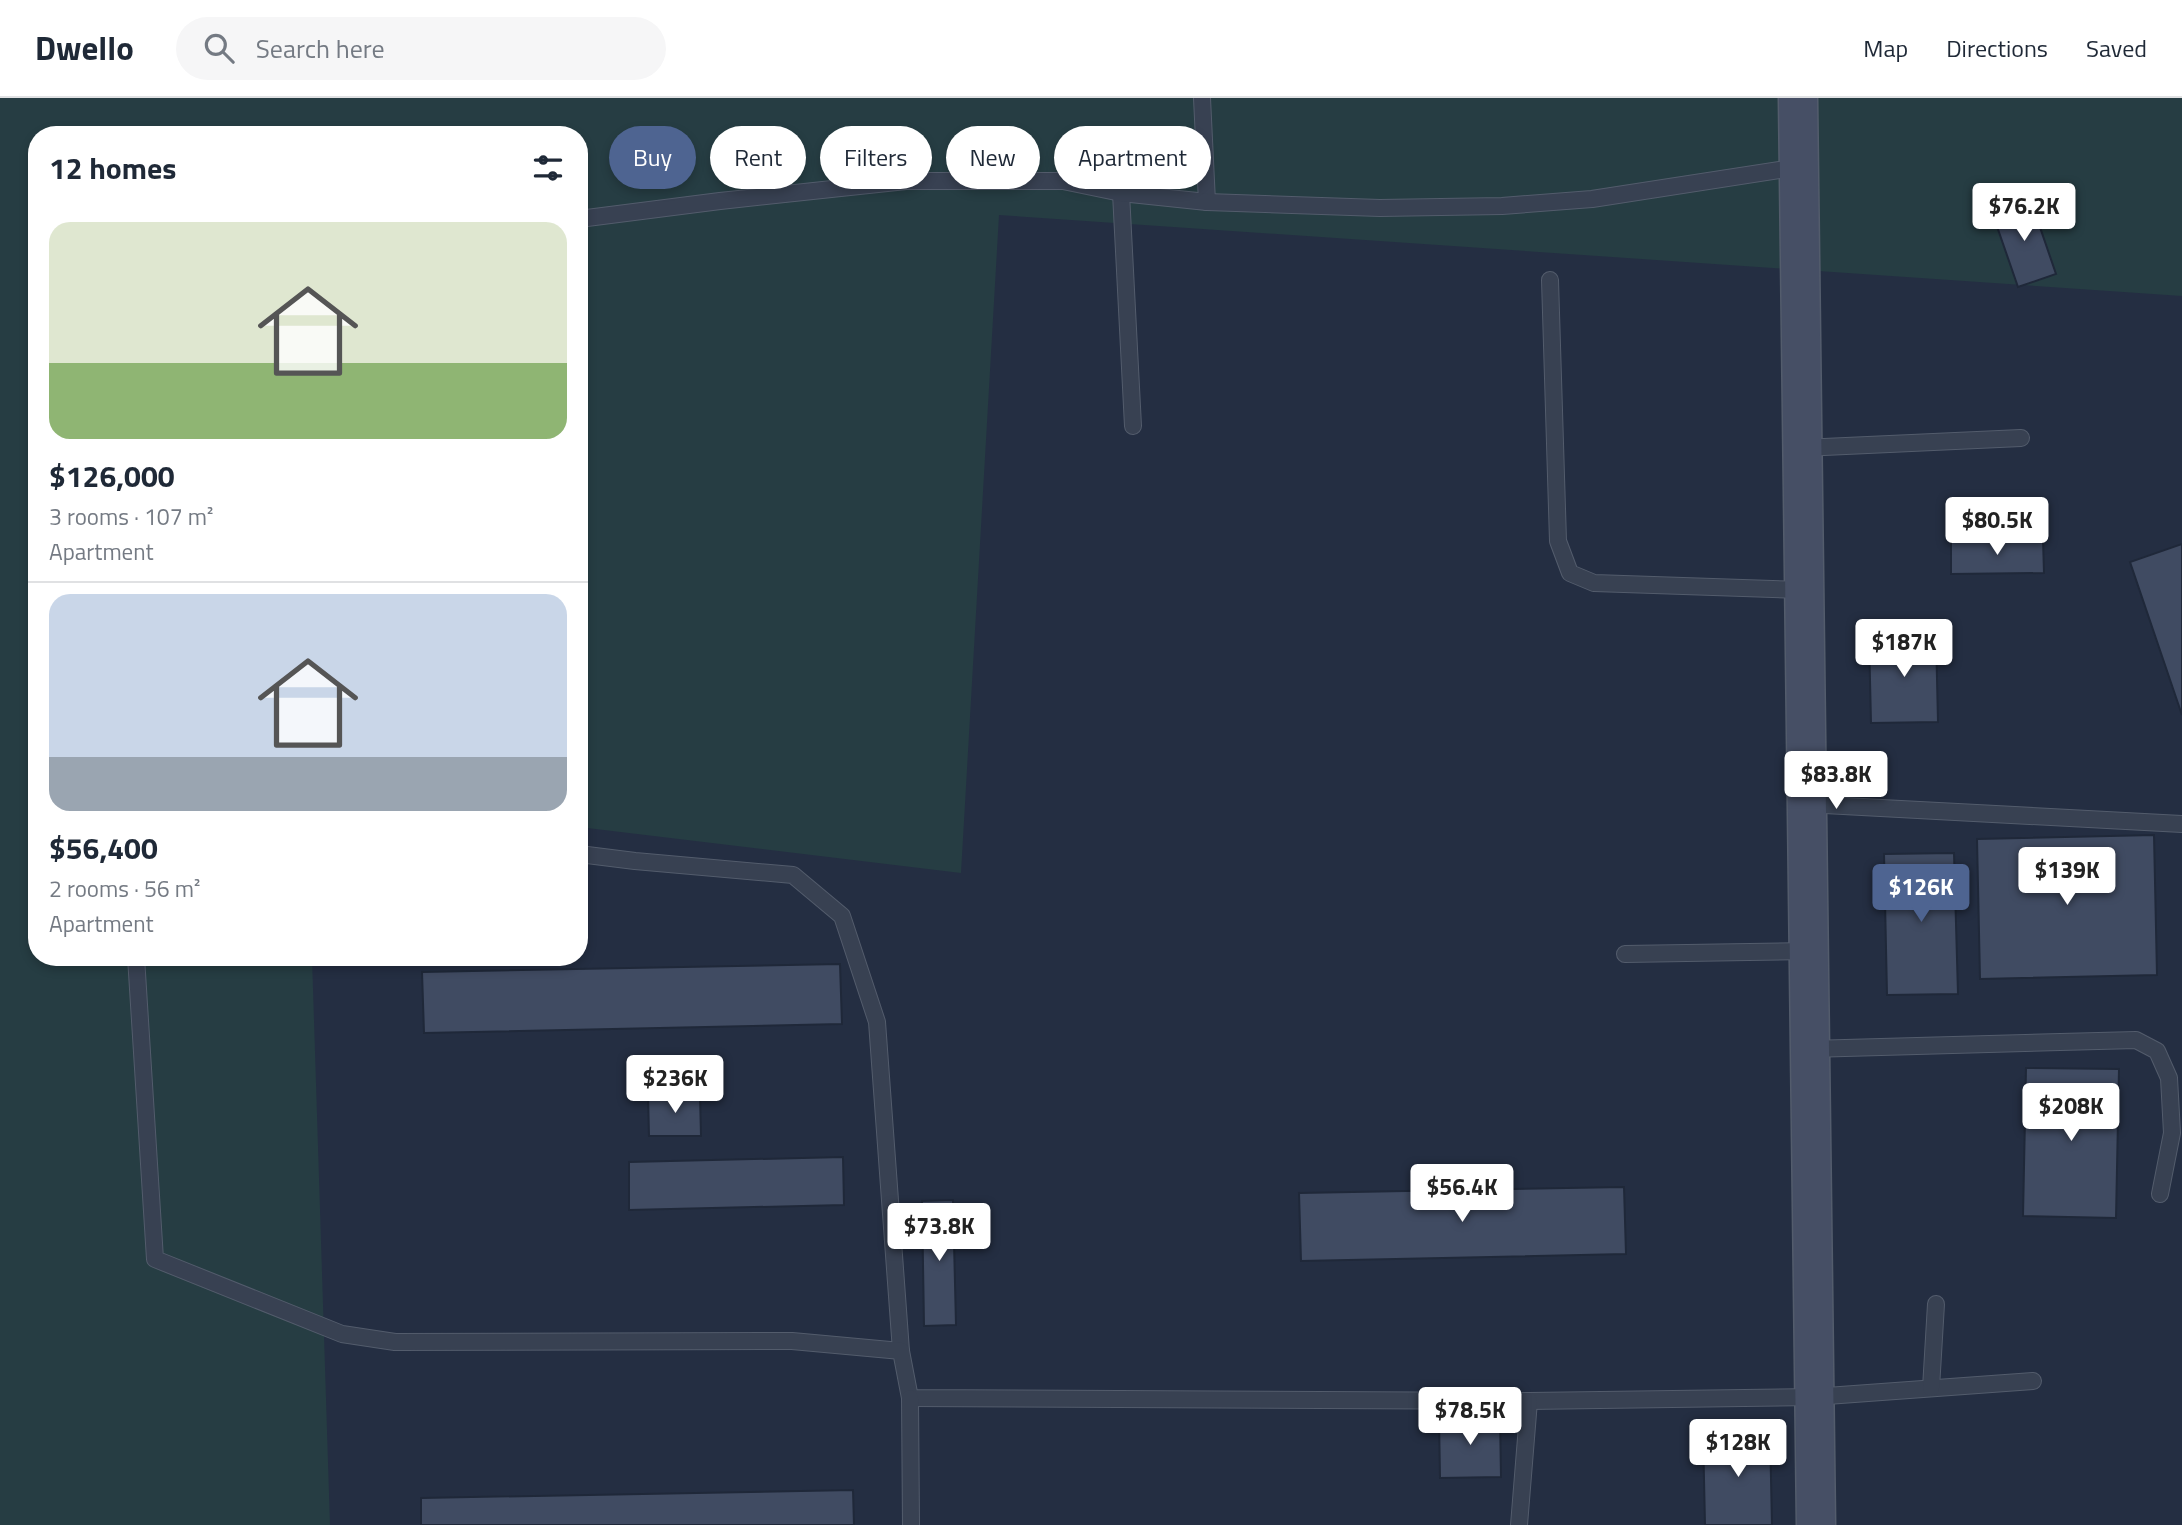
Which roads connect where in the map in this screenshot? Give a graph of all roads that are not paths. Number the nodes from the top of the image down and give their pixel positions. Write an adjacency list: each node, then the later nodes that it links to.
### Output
1 (1202, 98): 5 (lane)
2 (1798, 98): 3 (main road)
3 (1799, 167): 5 (lane); 10 (main road)
4 (1121, 193): 5 (lane); 6 (lane); 8 (lane)
5 (1207, 202)
6 (588, 218)
7 (1550, 280): 11 (lane)
8 (1133, 426)
9 (2021, 438): 10 (lane)
10 (1802, 448): 11 (main road)
11 (1804, 590): 12 (main road)
12 (1806, 804): 13 (lane); 15 (main road)
13 (2182, 824)
14 (588, 855): 21 (lane)
15 (1808, 951): 16 (lane); 18 (main road)
16 (1625, 954)
17 (137, 966): 21 (lane)
18 (1809, 1049): 19 (lane); 24 (main road)
19 (2160, 1194)
20 (1936, 1304): 23 (lane)
21 (901, 1351): 25 (lane)
22 (2033, 1381): 23 (lane)
23 (1931, 1388): 24 (lane)
24 (1813, 1397): 26 (lane); 29 (main road)
25 (910, 1398): 26 (lane); 27 (lane)
26 (1529, 1401): 28 (lane)
27 (911, 1525)
28 (1519, 1525)
29 (1816, 1525)

